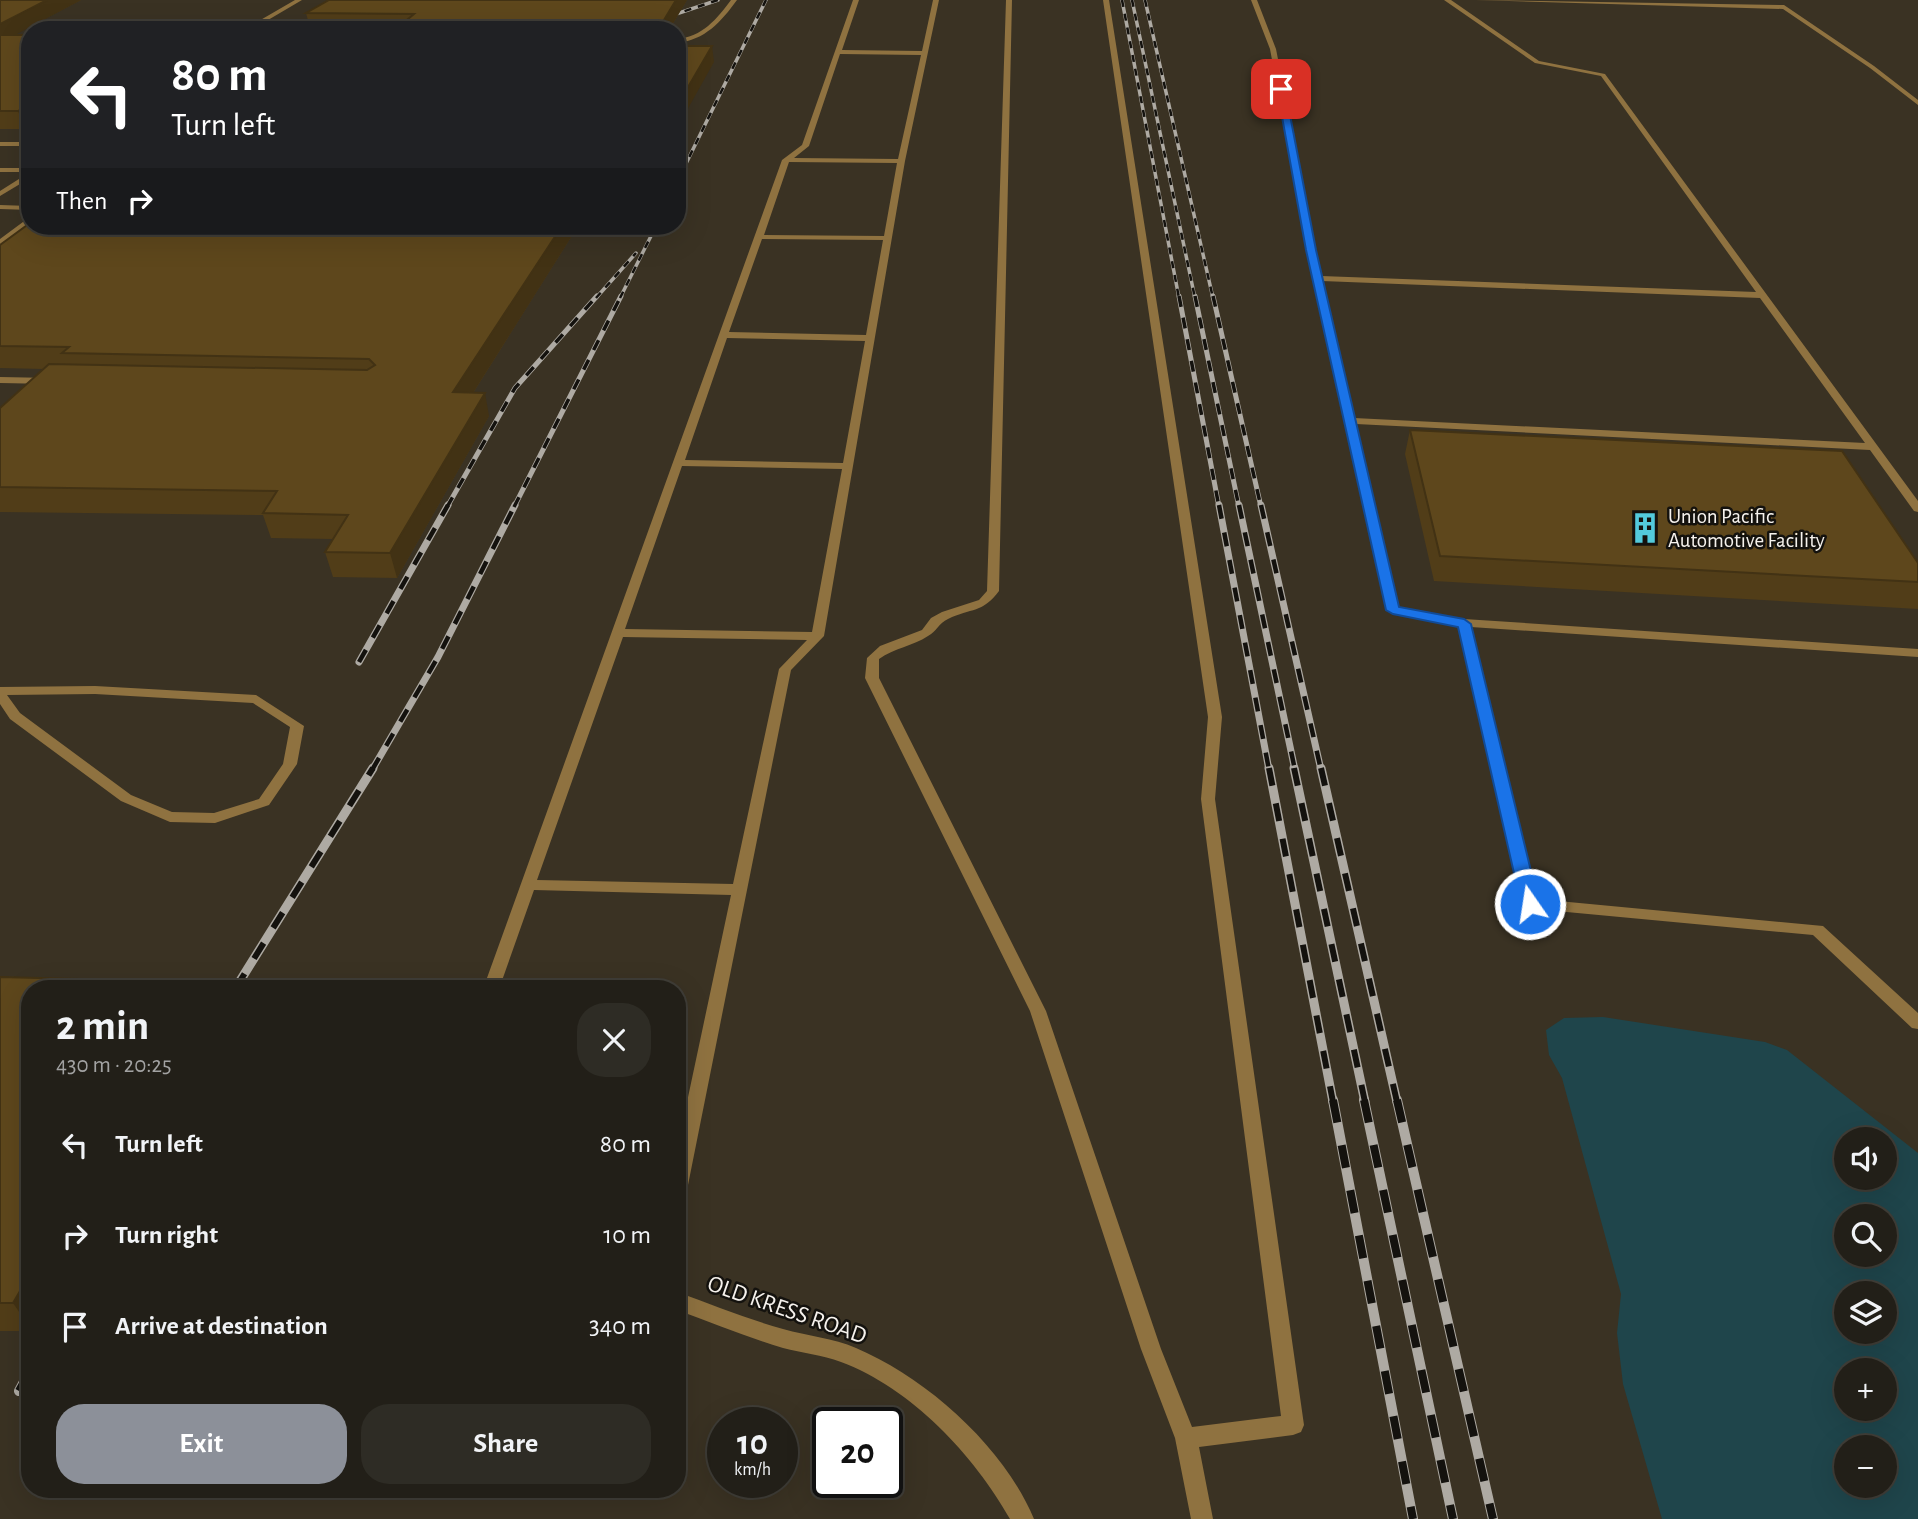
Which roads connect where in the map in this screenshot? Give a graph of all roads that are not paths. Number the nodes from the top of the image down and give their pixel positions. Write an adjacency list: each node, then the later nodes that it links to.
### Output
1 (299, 0): 10 (street)
2 (734, 0): 11 (street)
3 (856, 0): 12 (street)
4 (936, 0): 13 (street)
5 (1009, 0): 53 (street)
6 (1105, 0): 53 (street)
7 (1254, 0): 31 (street)
8 (1447, 0): 32 (street)
9 (1478, 0): 14 (street)
10 (262, 21)
11 (686, 41)
12 (838, 52): 13 (street); 19 (street)
13 (924, 53): 20 (street)
14 (1906, 93): 15 (street); 16 (street)
15 (1918, 93)
16 (1918, 103)
17 (0, 144): 18 (street)
18 (21, 144)
19 (786, 160): 20 (street); 28 (street)
20 (901, 161): 29 (street)
21 (0, 170): 22 (street)
22 (21, 171)
23 (21, 179): 24 (street)
24 (0, 194)
25 (0, 207): 26 (street)
26 (21, 208)
27 (21, 228): 30 (street)
28 (758, 237): 29 (street); 33 (street)
29 (887, 238): 34 (street)
30 (0, 243)
31 (1318, 278): 32 (street); 37 (street)
32 (1763, 295): 38 (street)
33 (724, 335): 34 (street); 39 (street)
34 (870, 338): 40 (street)
35 (0, 380): 36 (street)
36 (69, 381)
37 (1350, 421): 38 (street); 42 (street)
38 (1873, 447): 41 (street)
39 (678, 463): 40 (street); 43 (street)
40 (848, 466): 44 (street)
41 (1918, 509)
42 (1464, 624): 45 (street); 50 (street)
43 (617, 633): 44 (street); 47 (street)
44 (818, 636): 48 (street)
45 (1918, 653)
46 (0, 693): 46 (street)
47 (528, 886): 48 (street); 49 (street)
48 (740, 890): 51 (street)
49 (494, 980)
50 (1918, 1023)
51 (686, 1151)
52 (686, 1304): 54 (street, OLD KRESS ROAD)
53 (1186, 1438): 55 (street)
54 (1023, 1519)
55 (1202, 1519)

